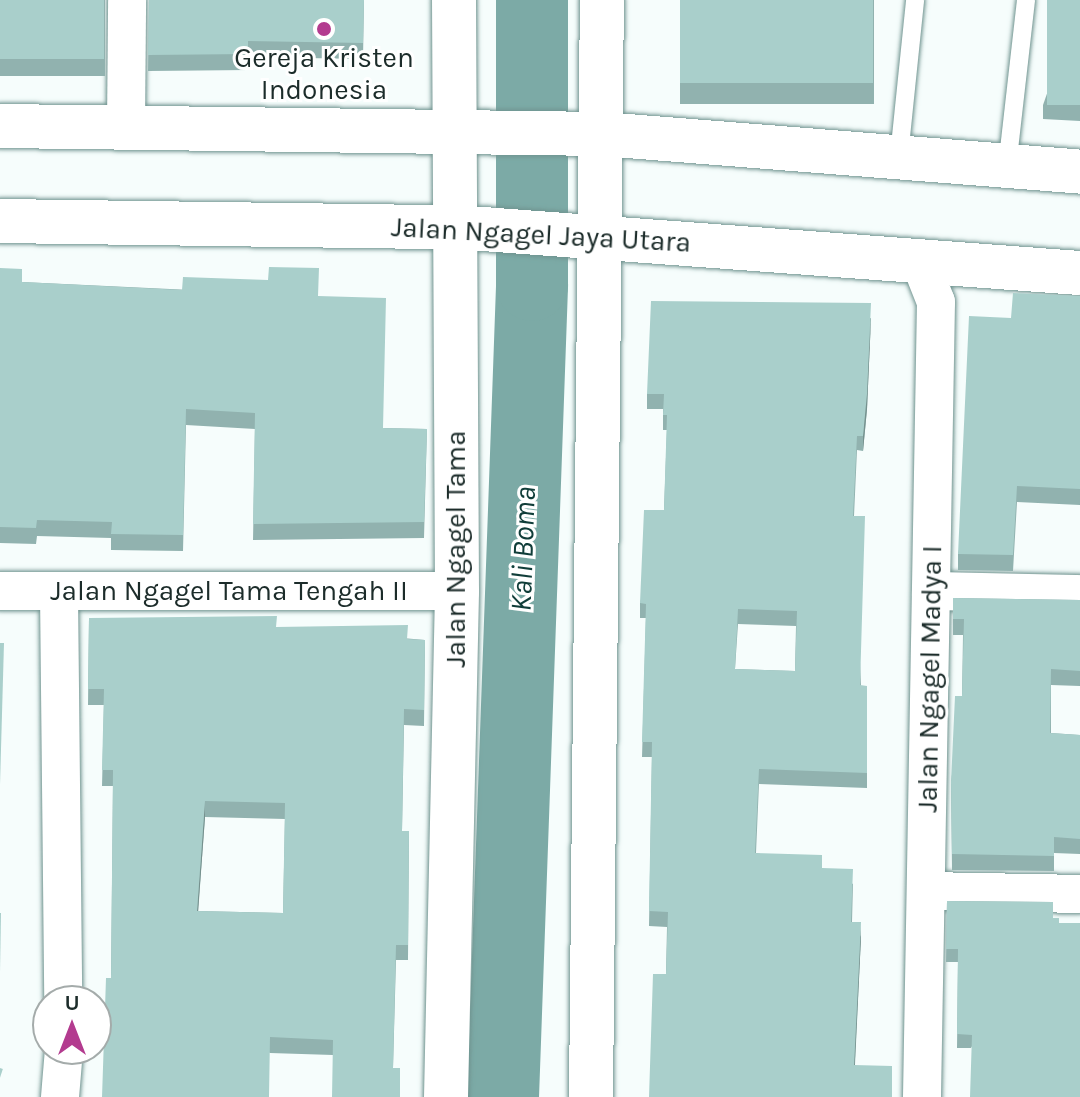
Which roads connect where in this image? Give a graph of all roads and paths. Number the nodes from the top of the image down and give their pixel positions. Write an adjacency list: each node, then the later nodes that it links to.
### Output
1 (127, 0): 7 (street)
2 (454, 0): 8 (street, Jalan Ngagel Tama)
3 (602, 0): 9 (street)
4 (915, 0): 10 (lane)
5 (1026, 0): 11 (lane)
6 (0, 126): 7 (street)
7 (126, 127): 8 (street)
8 (474, 132): 9 (street); 14 (street, Jalan Ngagel Tama)
9 (590, 134): 10 (street); 15 (street)
10 (899, 156): 11 (street)
11 (1007, 167): 12 (street)
12 (1080, 172)
13 (0, 221): 14 (street, Jalan Ngagel Jaya Utara)
14 (473, 228): 15 (street, Jalan Ngagel Jaya Utara); 19 (street, Jalan Ngagel Tama)
15 (591, 234): 16 (street, Jalan Ngagel Jaya Utara); 29 (street)
16 (921, 264): 17 (street, Jalan Ngagel Jaya Utara); 20 (street, Jalan Ngagel Madya I)
17 (1080, 273)
18 (0, 591): 21 (street, Jalan Ngagel Tama Tengah II)
19 (457, 591): 21 (street, Jalan Ngagel Tama Tengah II); 28 (street, Jalan Ngagel Tama)
20 (931, 591): 22 (street); 23 (street, Jalan Ngagel Madya I)
21 (59, 593): 25 (street)
22 (1080, 594)
23 (926, 891): 24 (street); 30 (street, Jalan Ngagel Madya I)
24 (1080, 894)
25 (63, 985)
26 (63, 1065): 27 (street)
27 (60, 1097)
28 (446, 1097)
29 (591, 1097)
30 (922, 1097)

